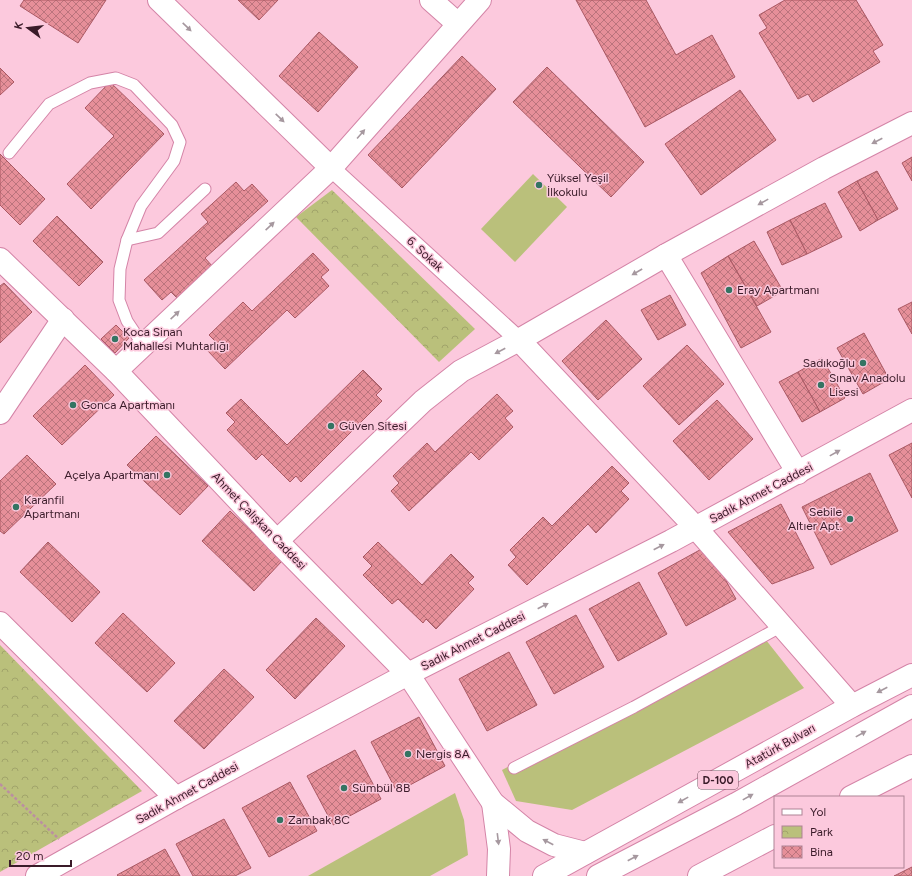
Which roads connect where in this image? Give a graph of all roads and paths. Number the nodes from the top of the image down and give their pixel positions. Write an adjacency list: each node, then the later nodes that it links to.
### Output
1 (159, 0): 7 (street, one-way to 7)
2 (431, 0): 4 (street)
3 (480, 0): 4 (street)
4 (458, 24): 7 (street, one-way to 4)
5 (912, 123): 10 (street, one-way to 10)
6 (9, 153): 9 (lane)
7 (331, 168): 13 (street, 6. Sokak); 14 (street, one-way to 7)
8 (205, 189): 9 (lane)
9 (127, 240): 14 (lane)
10 (666, 255): 13 (street, one-way to 13); 18 (street)
11 (0, 258): 12 (street, Ahmet Çalışkan Caddesi)
12 (62, 319): 15 (street, Ahmet Çalışkan Caddesi); 17 (street)
13 (519, 340): 19 (street); 20 (street, one-way to 20)
14 (143, 346): 15 (street)
15 (116, 371): 20 (street, Ahmet Çalışkan Caddesi)
16 (912, 410): 18 (street, Sadık Ahmet Caddesi, one-way to 16)
17 (0, 413)
18 (798, 473): 19 (street, Sadık Ahmet Caddesi)
19 (696, 528): 22 (street); 23 (street, Sadık Ahmet Caddesi, one-way to 19)
20 (277, 540): 23 (street, Ahmet Çalışkan Caddesi)
21 (0, 623): 31 (street)
22 (782, 626): 25 (street); 28 (lane)
23 (408, 674): 31 (street, Sadık Ahmet Caddesi); 32 (street, Ahmet Çalışkan Caddesi)
24 (912, 674): 25 (street, Atatürk Bulvarı / D-100, one-way to 25)
25 (852, 706): 34 (street, Atatürk Bulvarı / D-100, one-way to 34)
26 (912, 706): 39 (street, D-100, one-way to 26)
27 (912, 766): 30 (street)
28 (514, 768)
29 (0, 784): 35 (path)
30 (853, 796)
31 (176, 798): 35 (street, Sadık Ahmet Caddesi)
32 (493, 803): 34 (street, one-way to 32); 37 (street, one-way to 37)
33 (774, 837): 40 (street)
34 (585, 853): 38 (street, Atatürk Bulvarı / D-100)
35 (75, 854): 36 (street, Sadık Ahmet Caddesi)
36 (37, 876)
37 (498, 876)
38 (544, 876)
39 (598, 876)
40 (699, 876)

